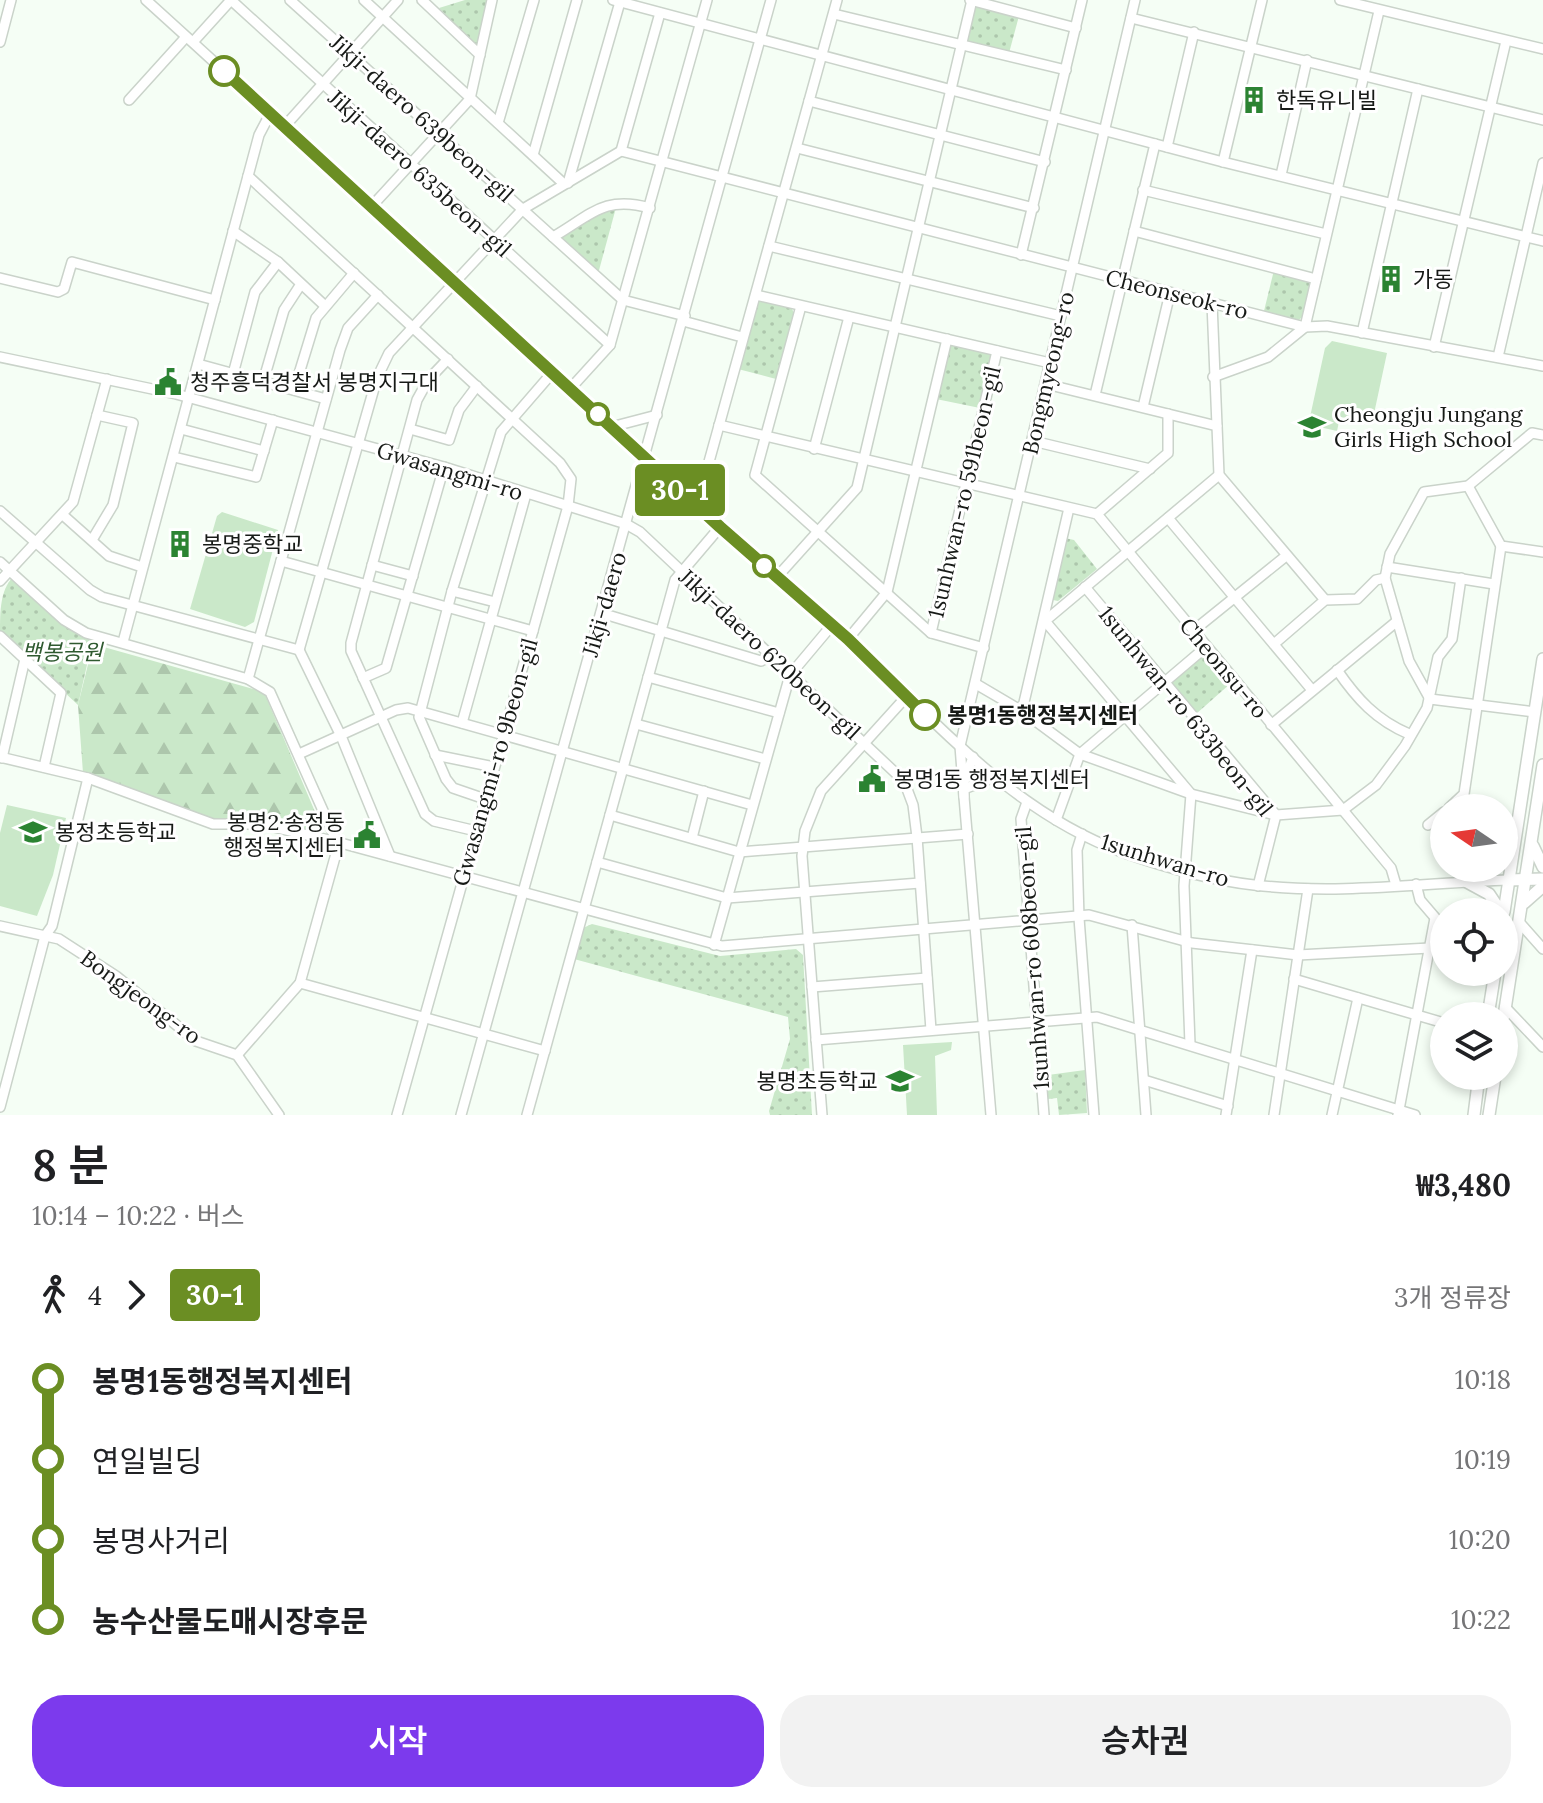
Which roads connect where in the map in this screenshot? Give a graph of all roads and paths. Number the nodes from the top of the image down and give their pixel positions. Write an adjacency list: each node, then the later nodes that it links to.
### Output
1 (11, 0): 28 (street)
2 (146, 0): 29 (street, 1sunhwan-ro)
3 (231, 0): 29 (street); 41 (street, Jikji-daero 635beon-gil)
4 (290, 0): 35 (street, Jikji-daero 639beon-gil)
5 (364, 0): 23 (street)
6 (398, 0): 23 (street)
7 (422, 0): 36 (street)
8 (492, 0): 36 (street)
9 (534, 0): 51 (street)
10 (577, 0): 60 (street)
11 (707, 0): 25 (street)
12 (771, 0): 30 (street, Jikji-daero)
13 (837, 0): 22 (street)
14 (972, 0): 26 (street); 32 (street)
15 (1082, 0): 26 (street)
16 (1135, 0): 24 (street, Bongmyeong-ro)
17 (1262, 0): 33 (street)
18 (1340, 0): 20 (street)
19 (616, 1): 21 (street); 70 (street)
20 (1379, 11): 31 (street); 40 (street)
21 (660, 13): 25 (street); 59 (street)
22 (834, 14): 32 (street); 37 (street)
23 (383, 17): 35 (street); 44 (street)
24 (1131, 18): 27 (street); 53 (street, Bongmyeong-ro)
25 (701, 24): 30 (street); 63 (street)
26 (1076, 28): 39 (street)
27 (1194, 32): 33 (street); 57 (street)
28 (0, 40)
29 (190, 40): 45 (street); 48 (street, 1sunhwan-ro)
30 (759, 40): 37 (street); 68 (street, Jikji-daero)
31 (1506, 41): 34 (street); 47 (street)
32 (962, 45): 39 (street); 42 (street)
33 (1251, 45): 38 (street); 62 (street)
34 (1543, 49)
35 (350, 53): 41 (street); 54 (street, Jikji-daero 639beon-gil)
36 (480, 55): 44 (street)
37 (822, 57): 42 (street); 46 (street)
38 (1307, 60): 40 (street); 66 (street)
39 (1066, 70): 49 (street)
40 (1364, 75): 43 (street); 72 (street)
41 (322, 85): 52 (street); 65 (street, Jikji-daero 635beon-gil)
42 (952, 88): 49 (street); 55 (street)
43 (1418, 89): 47 (street); 74 (street)
44 (470, 99): 51 (street); 54 (street)
45 (129, 100)
46 (809, 101): 55 (street); 58 (street)
47 (1490, 106): 50 (street); 79 (street)
48 (270, 114): 52 (street, 1sunhwan-ro); 67 (street)
49 (1055, 115): 53 (street); 61 (street)
50 (1543, 120)
51 (498, 123): 60 (street)
52 (284, 127): 75 (street, 1sunhwan-ro)
53 (1104, 129): 56 (street); 91 (street, Bongmyeong-ro)
54 (439, 134): 65 (street); 78 (street, Jikji-daero 639beon-gil)
55 (941, 134): 61 (street); 69 (street)
56 (1155, 144): 57 (street); 71 (street)
57 (1167, 147): 62 (street)
58 (797, 148): 69 (street); 73 (street)
59 (621, 151): 63 (street, Cheonseok-ro); 70 (street)
60 (533, 155): 70 (street)
61 (1045, 162): 77 (street)
62 (1223, 162): 66 (street)
63 (662, 163): 68 (street, Cheonseok-ro); 76 (street)
64 (1543, 163): 85 (street)
65 (411, 164): 75 (street); 86 (street, Jikji-daero 635beon-gil)
66 (1281, 175): 72 (street)
67 (248, 176): 81 (street); 92 (street)
68 (721, 178): 73 (street, Cheonseok-ro); 109 (street, Jikji-daero)
69 (930, 181): 77 (street); 80 (street)
70 (566, 184): 78 (street)
71 (1143, 190): 82 (street); 83 (street)
72 (1338, 190): 74 (street); 83 (street)
73 (783, 195): 80 (street, Cheonseok-ro); 88 (street)
74 (1392, 203): 79 (street); 113 (street)
75 (372, 206): 98 (street, 1sunhwan-ro)
76 (650, 208): 84 (street); 103 (street)
77 (1034, 208): 89 (street)
78 (523, 209): 84 (street, Jikji-daero 639beon-gil); 86 (street)
79 (1464, 221): 85 (street); 117 (street)
80 (919, 228): 89 (street, Cheonseok-ro); 95 (street)
81 (233, 231): 90 (street); 102 (street)
82 (1134, 231): 94 (street); 96 (street)
83 (1326, 234): 94 (street)
84 (553, 237): 103 (street, Jikji-daero 639beon-gil)
85 (1526, 237): 87 (street); 120 (street)
86 (494, 240): 98 (street); 116 (street, Jikji-daero 635beon-gil)
87 (1543, 241)
88 (769, 246): 95 (street); 101 (street)
89 (1021, 255): 91 (street, Cheonseok-ro)
90 (278, 262): 97 (street); 126 (street)
91 (1073, 268): 96 (street, Cheonseok-ro); 107 (street, Bongmyeong-ro)
92 (354, 273): 100 (street); 105 (street)
93 (0, 278): 102 (street)
94 (1316, 279): 111 (street)
95 (907, 280): 107 (street); 110 (street)
96 (1122, 281): 99 (street, Cheonseok-ro); 134 (street)
97 (301, 284): 105 (street); 129 (street)
98 (455, 284): 112 (street); 125 (street, 1sunhwan-ro)
99 (1170, 293): 104 (street, Cheonseok-ro); 137 (street)
100 (378, 295): 112 (street); 136 (street)
101 (756, 295): 106 (street); 114 (street)
102 (215, 300): 123 (street)
103 (623, 300): 109 (street, Jikji-daero 639beon-gil); 116 (street)
104 (1212, 303): 111 (street, Cheonseok-ro); 127 (street)
105 (324, 305): 133 (street)
106 (801, 306): 108 (street); 150 (street)
107 (1061, 316): 122 (street, Bongmyeong-ro)
108 (849, 317): 110 (street); 153 (street)
109 (684, 319): 114 (street, Jikji-daero 639beon-gil); 140 (street, Jikji-daero)
110 (896, 326): 115 (street); 158 (street)
111 (1305, 327): 113 (street, Cheonseok-ro); 127 (street)
112 (413, 328): 121 (street); 152 (street)
113 (1362, 333): 117 (street, Cheonseok-ro)
114 (742, 337): 143 (street)
115 (947, 339): 118 (street); 161 (street)
116 (610, 345): 132 (street)
117 (1434, 347): 120 (street, Cheonseok-ro)
118 (997, 351): 122 (street); 164 (street, 1sunhwan-ro 591beon-gil)
119 (0, 357): 128 (street, Gwasangmi-ro)
120 (1498, 357): 124 (street, Cheonseok-ro)
121 (448, 359): 131 (street); 147 (street)
122 (1050, 363): 130 (street, Bongmyeong-ro)
123 (198, 364): 126 (street); 135 (street)
124 (1543, 366)
125 (552, 373): 132 (street, 1sunhwan-ro); 141 (street)
126 (233, 374): 129 (street)
127 (1213, 377): 144 (street)
128 (107, 379): 135 (street, Gwasangmi-ro); 139 (street)
129 (263, 382): 133 (street)
130 (1046, 384): 134 (street); 151 (street, Bongmyeong-ro)
131 (477, 386): 141 (street); 147 (street)
132 (570, 389): 145 (street, 1sunhwan-ro)
133 (294, 390): 136 (street)
134 (1095, 395): 137 (street)
135 (189, 398): 142 (street, Gwasangmi-ro); 146 (street)
136 (326, 399): 148 (street)
137 (1143, 407): 138 (street)
138 (1168, 414): 144 (street); 160 (street)
139 (97, 415): 175 (street); 180 (street)
140 (657, 415): 145 (street); 157 (street, Jikji-daero)
141 (511, 417): 163 (street); 171 (street)
142 (273, 420): 148 (street, Gwasangmi-ro); 154 (street)
143 (719, 425): 150 (street); 170 (street)
144 (1217, 426): 162 (street)
145 (611, 427): 157 (street, 1sunhwan-ro)
146 (181, 429): 154 (street); 156 (street)
147 (410, 429): 155 (street)
148 (317, 432): 152 (street, Gwasangmi-ro); 186 (street)
149 (1543, 435): 165 (street)
150 (765, 436): 153 (street); 179 (street)
151 (1033, 441): 160 (street); 168 (street, Bongmyeong-ro)
152 (359, 443): 155 (street, Gwasangmi-ro); 193 (street)
153 (814, 449): 158 (street)
154 (264, 451): 156 (street)
155 (403, 456): 159 (street, Gwasangmi-ro); 188 (street)
156 (174, 457): 189 (street)
157 (645, 458): 166 (street, 1sunhwan-ro); 169 (street, Jikji-daero)
158 (864, 461): 161 (street); 179 (street)
159 (444, 467): 163 (street, Gwasangmi-ro); 194 (street)
160 (1150, 469): 174 (street)
161 (915, 473): 164 (street); 203 (street)
162 (1219, 475): 176 (street); 185 (street)
163 (487, 481): 167 (street, Gwasangmi-ro); 202 (street)
164 (966, 485): 168 (street); 218 (street, 1sunhwan-ro 591beon-gil)
165 (1468, 486): 182 (street); 190 (street)
166 (677, 488): 169 (street); 170 (street, 1sunhwan-ro)
167 (526, 494): 171 (street, Gwasangmi-ro); 207 (street)
168 (1018, 497): 172 (street); 225 (street, Bongmyeong-ro)
169 (633, 502): 177 (street, Jikji-daero)
170 (697, 505): 178 (street, 1sunhwan-ro)
171 (568, 506): 177 (street, Gwasangmi-ro); 215 (street, Gwasangmi-ro 9beon-gil)
172 (1069, 508): 174 (street); 212 (street)
173 (0, 511): 181 (street)
174 (1097, 514): 183 (street, Cheonsu-ro)
175 (64, 516): 180 (street); 181 (street)
176 (1168, 518): 183 (street); 205 (street)
177 (626, 524): 192 (street, Jikji-daero 620beon-gil); 210 (street, Jikji-daero)
178 (720, 527): 192 (street); 195 (street, 1sunhwan-ro)
179 (818, 532): 195 (street); 203 (street)
180 (92, 540): 189 (street)
181 (36, 542): 191 (street); 208 (street)
182 (1501, 546): 184 (street); 199 (street)
183 (1126, 552): 201 (street); 216 (street, Cheonsu-ro)
184 (1543, 552)
185 (1286, 556): 205 (street); 206 (street)
186 (281, 561): 193 (street); 220 (street)
187 (0, 562): 191 (street)
188 (372, 565): 194 (street); 200 (street)
189 (142, 567): 208 (street)
190 (1387, 567): 196 (street); 197 (street)
191 (9, 570): 198 (street); 222 (street)
192 (680, 571): 217 (street); 227 (street, Jikji-daero 620beon-gil)
193 (321, 572): 200 (street); 226 (street)
194 (413, 576): 204 (street)
195 (777, 577): 214 (street, 1sunhwan-ro)
196 (1385, 578): 206 (street); 213 (street)
197 (1461, 578): 199 (street); 239 (street)
198 (0, 581)
199 (1494, 584): 240 (street)
200 (366, 585): 204 (street); 233 (street)
201 (1085, 587): 212 (street); 235 (street, 1sunhwan-ro 633beon-gil)
202 (452, 591): 207 (street); 209 (street)
203 (887, 592): 218 (street); 221 (street)
204 (406, 596): 209 (street); 233 (street)
205 (1236, 596): 216 (street); 223 (street)
206 (1325, 600): 223 (street)
207 (495, 602): 211 (street)
208 (132, 603): 220 (street); 222 (street)
209 (449, 606): 211 (street); 241 (street)
210 (601, 613): 217 (street); 255 (street, Jikji-daero)
211 (490, 620): 215 (street); 247 (street)
212 (1045, 621): 242 (street); 245 (street)
213 (1396, 622): 230 (street); 239 (street)
214 (832, 625): 221 (street, 1sunhwan-ro); 231 (street)
215 (533, 631): 251 (street, Gwasangmi-ro 9beon-gil)
216 (1193, 631): 224 (street, Cheonsu-ro)
217 (660, 632): 227 (street); 232 (street)
218 (931, 633): 225 (street)
219 (0, 636): 228 (street)
220 (259, 639): 226 (street); 234 (street)
221 (848, 639): 238 (street, 1sunhwan-ro)
222 (123, 642): 234 (street)
223 (1274, 644): 237 (street)
224 (1206, 647): 235 (street); 249 (street, Cheonsu-ro)
225 (984, 648): 236 (street, Bongmyeong-ro)
226 (299, 650): 252 (street)
227 (770, 656): 231 (street, Jikji-daero 620beon-gil)
228 (25, 659): 259 (street); 263 (street)
229 (1543, 659): 243 (main road)
230 (1337, 670): 237 (street); 250 (street)
231 (790, 675): 244 (street); 253 (street, Jikji-daero 620beon-gil)
232 (648, 677): 244 (street); 248 (street)
233 (363, 678): 246 (street)
234 (248, 679): 256 (street)
235 (1166, 682): 245 (street); 277 (street, 1sunhwan-ro 633beon-gil)
236 (976, 684): 242 (street); 254 (street, Bongmyeong-ro)
237 (1312, 690): 249 (street)
238 (906, 697): 253 (street); 254 (street, 1sunhwan-ro)
239 (1430, 699): 240 (street); 250 (street)
240 (1477, 706): 243 (street); 271 (street)
241 (422, 711): 246 (street); 247 (street); 258 (street)
242 (1022, 711): 257 (street)
243 (1535, 712): 278 (main road)
244 (779, 713): 261 (street)
245 (1127, 715): 257 (street); 270 (street)
246 (382, 717): 252 (street); 280 (street)
247 (462, 723): 251 (street)
248 (636, 724): 261 (street); 265 (street)
249 (1271, 725): 275 (street, Cheonsu-ro)
250 (1409, 734): 275 (street)
251 (503, 735): 255 (street); 264 (street, Gwasangmi-ro 9beon-gil)
252 (341, 736): 256 (street); 289 (street)
253 (865, 741): 283 (street, Jikji-daero 620beon-gil); 287 (street)
254 (960, 746): 260 (street, 1sunhwan-ro); 269 (street, Bongmyeong-ro)
255 (563, 750): 265 (street); 304 (street, Jikji-daero)
256 (299, 754): 286 (street)
257 (1080, 754): 270 (street); 279 (street)
258 (435, 755): 264 (street); 272 (street)
259 (1, 757): 263 (street)
260 (973, 757): 266 (street, 1sunhwan-ro); 269 (street)
261 (765, 759): 274 (street)
262 (1543, 765): 285 (main road)
263 (44, 767): 267 (street)
264 (494, 767): 272 (street, Gwasangmi-ro 9beon-gil)
265 (624, 767): 268 (street); 276 (street)
266 (995, 777): 269 (street); 273 (street, 1sunhwan-ro)
267 (88, 778): 286 (street); 318 (street)
268 (704, 791): 274 (street); 284 (street)
269 (964, 793): 281 (street)
270 (1191, 794): 277 (street); 292 (street)
271 (1464, 794)
272 (485, 799): 280 (street, Gwasangmi-ro 9beon-gil)
273 (1027, 802): 279 (street, 1sunhwan-ro); 312 (street, 1sunhwan-ro 608beon-gil)
274 (752, 805): 288 (street)
275 (1343, 810): 277 (street); 300 (street, Cheonsu-ro)
276 (610, 815): 284 (street); 290 (street)
277 (1276, 815): 301 (street, 1sunhwan-ro 633beon-gil)
278 (1518, 818)
279 (1056, 820): 282 (street, 1sunhwan-ro)
280 (476, 831): 293 (street, Gwasangmi-ro 9beon-gil)
281 (968, 834): 283 (street); 314 (street)
282 (1082, 834): 292 (street, 1sunhwan-ro); 311 (street)
283 (917, 837): 287 (street); 298 (street, Jikji-daero 620beon-gil)
284 (692, 838): 288 (street)
285 (1531, 840): 291 (main road); 296 (main road)
286 (337, 842): 289 (street); 328 (street)
287 (803, 847): 288 (street); 305 (street)
288 (739, 852): 306 (street)
289 (390, 856): 293 (street)
290 (597, 862): 306 (street); 309 (street)
291 (1543, 867)
292 (1184, 871): 301 (street, 1sunhwan-ro); 320 (street)
293 (463, 875): 304 (street); 333 (street, Gwasangmi-ro 9beon-gil)
294 (1543, 879): 296 (main road, 1sunhwan-ro)
295 (1518, 880): 296 (main road, 1sunhwan-ro)
296 (1525, 880): 308 (main road)
297 (1467, 882): 299 (street, 1sunhwan-ro); 307 (main road)
298 (920, 883): 305 (street); 317 (street, Jikji-daero 620beon-gil)
299 (1416, 884): 300 (street, 1sunhwan-ro); 310 (street)
300 (1396, 885): 303 (street, 1sunhwan-ro)
301 (1258, 886): 303 (street, 1sunhwan-ro)
302 (1543, 886): 308 (main road)
303 (1308, 889): 325 (street)
304 (524, 892): 309 (street); 341 (street, Jikji-daero)
305 (805, 893): 306 (street); 319 (street)
306 (727, 898): 321 (street)
307 (1492, 898)
308 (1521, 907): 313 (main road)
309 (584, 909): 321 (street); 345 (street)
310 (1430, 912)
311 (1079, 918): 312 (street); 315 (street); 334 (street)
312 (1029, 922): 314 (street); 336 (street, 1sunhwan-ro 608beon-gil)
313 (1519, 922): 323 (street); 331 (main road)
314 (976, 925): 317 (street); 338 (street)
315 (1132, 925): 320 (street); 340 (street)
316 (0, 928): 318 (street, Bongjeong-ro)
317 (923, 931): 319 (street); 326 (street, Jikji-daero 620beon-gil)
318 (45, 936): 346 (street, Bongjeong-ro); 350 (street)
319 (809, 939): 321 (street); 329 (street)
320 (1184, 941): 324 (street); 343 (street)
321 (714, 945)
322 (1430, 948): 325 (street); 332 (street)
323 (1543, 949)
324 (1252, 950): 325 (street); 347 (street)
325 (1298, 955): 327 (street)
326 (927, 978): 329 (street); 339 (street, Jikji-daero 620beon-gil)
327 (1294, 979): 330 (street); 348 (street)
328 (300, 983): 333 (street); 346 (street)
329 (812, 987): 342 (street)
330 (1358, 998): 332 (street); 351 (street)
331 (1507, 1002)
332 (1417, 1015): 335 (street); 356 (street)
333 (424, 1018): 341 (street); 358 (street, Gwasangmi-ro 9beon-gil)
334 (1088, 1018): 336 (street); 340 (street); 364 (street)
335 (1430, 1019)
336 (1036, 1021): 338 (street); 363 (street, 1sunhwan-ro 608beon-gil)
337 (1518, 1024): 344 (street)
338 (984, 1026): 339 (street); 362 (street)
339 (931, 1030): 342 (street)
340 (1141, 1030): 343 (street); 349 (street)
341 (484, 1033): 345 (street); 359 (street, Jikji-daero)
342 (816, 1040): 361 (street)
343 (1190, 1044): 347 (street)
344 (1543, 1047)
345 (545, 1051): 360 (street)
346 (237, 1055): 357 (street)
347 (1235, 1058): 348 (street); 355 (street)
348 (1281, 1072): 351 (street); 366 (street)
349 (1144, 1080): 355 (street); 365 (street)
350 (3, 1086): 354 (street)
351 (1338, 1090): 356 (street); 367 (street)
352 (1477, 1090): 369 (main road)
353 (1493, 1090): 370 (main road)
354 (0, 1107)
355 (1227, 1110)
356 (1399, 1112): 368 (street)
357 (279, 1115)
358 (397, 1115)
359 (461, 1115)
360 (527, 1115)
361 (822, 1115)
362 (991, 1115)
363 (1044, 1115)
364 (1094, 1115)
365 (1146, 1115)
366 (1274, 1115)
367 (1332, 1115)
368 (1415, 1115)
369 (1474, 1115)
370 (1489, 1115)

